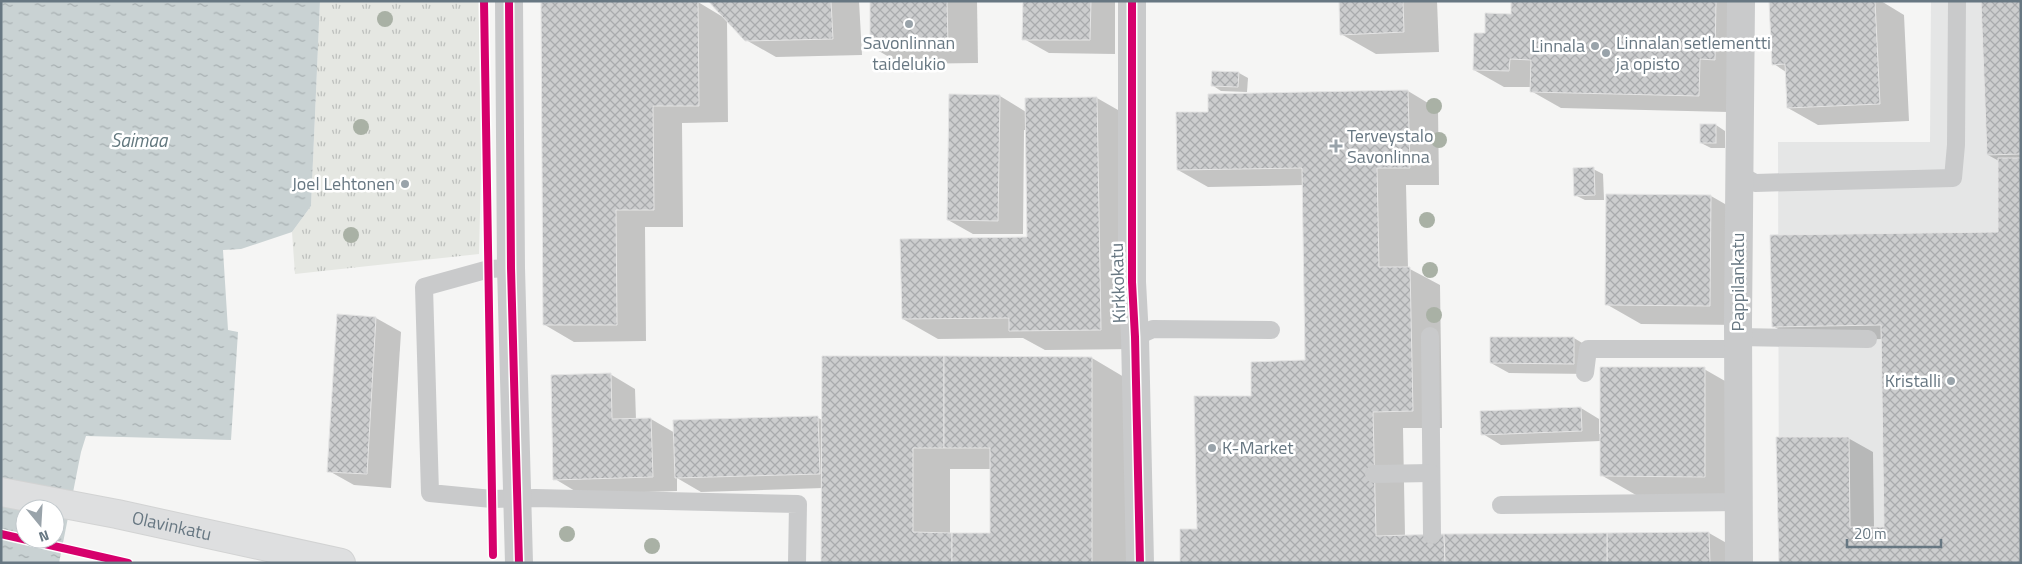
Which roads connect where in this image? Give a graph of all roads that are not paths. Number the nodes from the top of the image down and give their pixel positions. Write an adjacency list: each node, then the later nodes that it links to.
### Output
1 (509, 1): 6 (street)
2 (1132, 1): 9 (street, Kirkkokatu)
3 (1741, 1): 5 (street, Pappilankatu)
4 (1957, 1): 5 (lane)
5 (1739, 174): 11 (street, Pappilankatu)
6 (511, 268): 16 (street); 16 (lane)
7 (1271, 330): 9 (lane)
8 (1430, 336): 13 (lane)
9 (1135, 337): 23 (street, Kirkkokatu)
10 (1868, 338): 11 (lane)
11 (1738, 343): 12 (lane); 17 (street, Pappilankatu)
12 (1585, 373)
13 (1431, 473): 14 (lane); 19 (lane)
14 (1374, 474)
15 (1, 492): 20 (main road, Olavinkatu)
16 (516, 499): 21 (street); 22 (lane)
17 (1738, 502): 18 (lane); 24 (street, Pappilankatu)
18 (1501, 505)
19 (1432, 534)
20 (338, 562)
21 (519, 563)
22 (797, 563)
23 (1140, 563)
24 (1739, 563)

